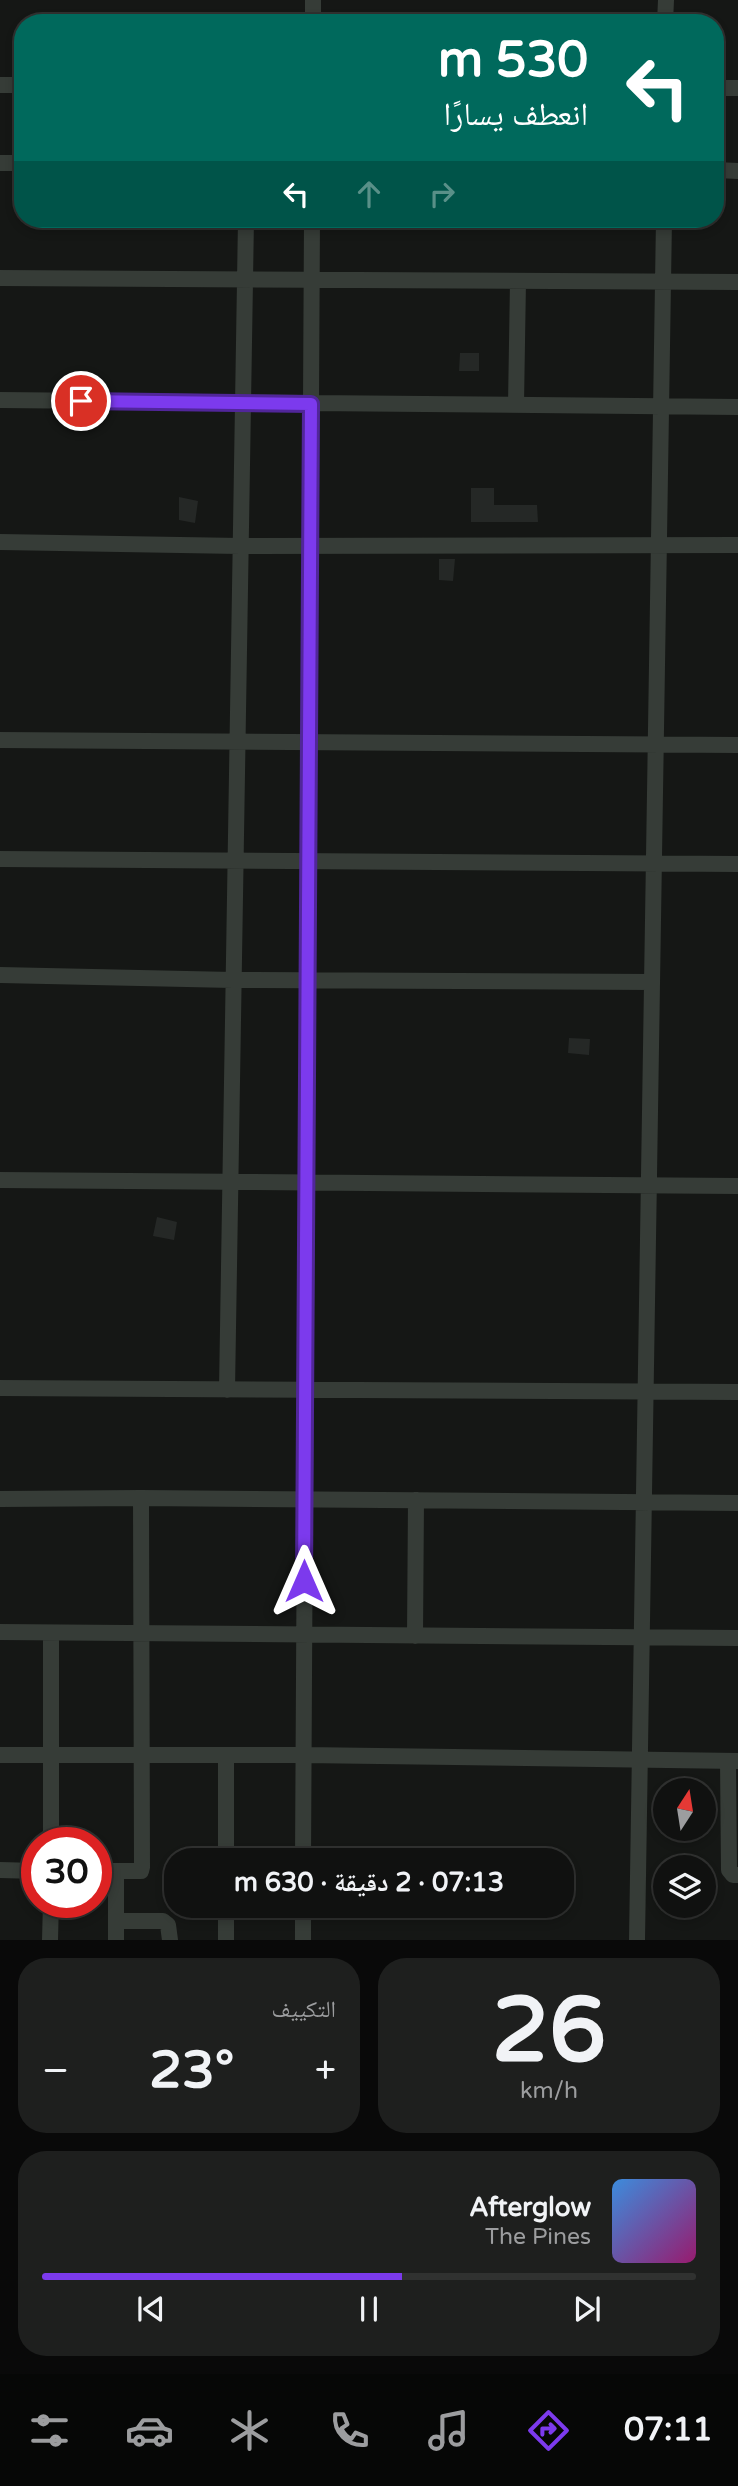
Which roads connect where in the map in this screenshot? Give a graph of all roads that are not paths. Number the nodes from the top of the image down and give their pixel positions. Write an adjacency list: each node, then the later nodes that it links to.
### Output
1 (246, 228): 5 (street)
2 (312, 228): 6 (street)
3 (664, 228): 8 (street)
4 (0, 278): 5 (street)
5 (245, 280): 6 (street); 11 (street)
6 (312, 280): 7 (street); 12 (street)
7 (518, 281): 8 (street); 13 (street)
8 (663, 282): 9 (street); 14 (street)
9 (738, 282)
10 (0, 400): 11 (street)
11 (242, 403): 12 (street); 18 (street)
12 (311, 404): 13 (street); 17 (street)
13 (516, 404): 14 (street)
14 (661, 407): 15 (street); 19 (street)
15 (738, 407)
16 (0, 542): 18 (street)
17 (310, 544): 18 (street); 19 (street); 23 (street)
18 (240, 545): 22 (street)
19 (658, 545): 20 (street); 24 (street)
20 (738, 545)
21 (0, 740): 22 (street)
22 (237, 741): 23 (street); 27 (street)
23 (309, 742): 24 (street); 28 (street)
24 (656, 743): 25 (street); 29 (street)
25 (738, 745)
26 (0, 859): 27 (street)
27 (235, 861): 28 (street); 32 (street)
28 (309, 861): 29 (street); 33 (street)
29 (654, 863): 30 (street); 34 (street)
30 (738, 864)
31 (0, 975): 32 (street)
32 (233, 980): 33 (street); 36 (street)
33 (308, 980): 34 (street); 37 (street)
34 (652, 982): 38 (street)
35 (0, 1180): 36 (street)
36 (230, 1182): 37 (street); 41 (street)
37 (307, 1183): 38 (street); 42 (street)
38 (649, 1186): 39 (street); 43 (street)
39 (738, 1186)
40 (0, 1388): 41 (street)
41 (227, 1390): 42 (street)
42 (306, 1390): 43 (street); 47 (street)
43 (646, 1392): 44 (street); 49 (street)
44 (738, 1392)
45 (141, 1498): 46 (street); 47 (street); 53 (street)
46 (0, 1499)
47 (305, 1499): 48 (street); 54 (street)
48 (416, 1500): 49 (street); 55 (street)
49 (644, 1502): 50 (street); 56 (street)
50 (738, 1503)
51 (0, 1632): 52 (street)
52 (51, 1633): 53 (street); 59 (street)
53 (140, 1634): 54 (street); 60 (street)
54 (304, 1635): 55 (street); 62 (street)
55 (415, 1636): 56 (street)
56 (642, 1638): 57 (street); 63 (street)
57 (738, 1638)
58 (0, 1755): 59 (street)
59 (51, 1755): 60 (street); 65 (street)
60 (141, 1755): 61 (street); 71 (street)
61 (226, 1755): 62 (street); 66 (street)
62 (304, 1755): 63 (street); 67 (street)
63 (641, 1759): 64 (street); 82 (street)
64 (733, 1761): 72 (street)
65 (51, 1827)
66 (226, 1848)
67 (303, 1848)
68 (0, 1870): 69 (street)
69 (21, 1871)
70 (112, 1871): 71 (street)
71 (116, 1871): 76 (street)
72 (738, 1875)
73 (51, 1918): 77 (street)
74 (226, 1918): 80 (street)
75 (303, 1918): 81 (street)
76 (116, 1921): 78 (street); 79 (street)
77 (50, 1940)
78 (116, 1940)
79 (170, 1940)
80 (226, 1940)
81 (303, 1940)
82 (638, 1940)

